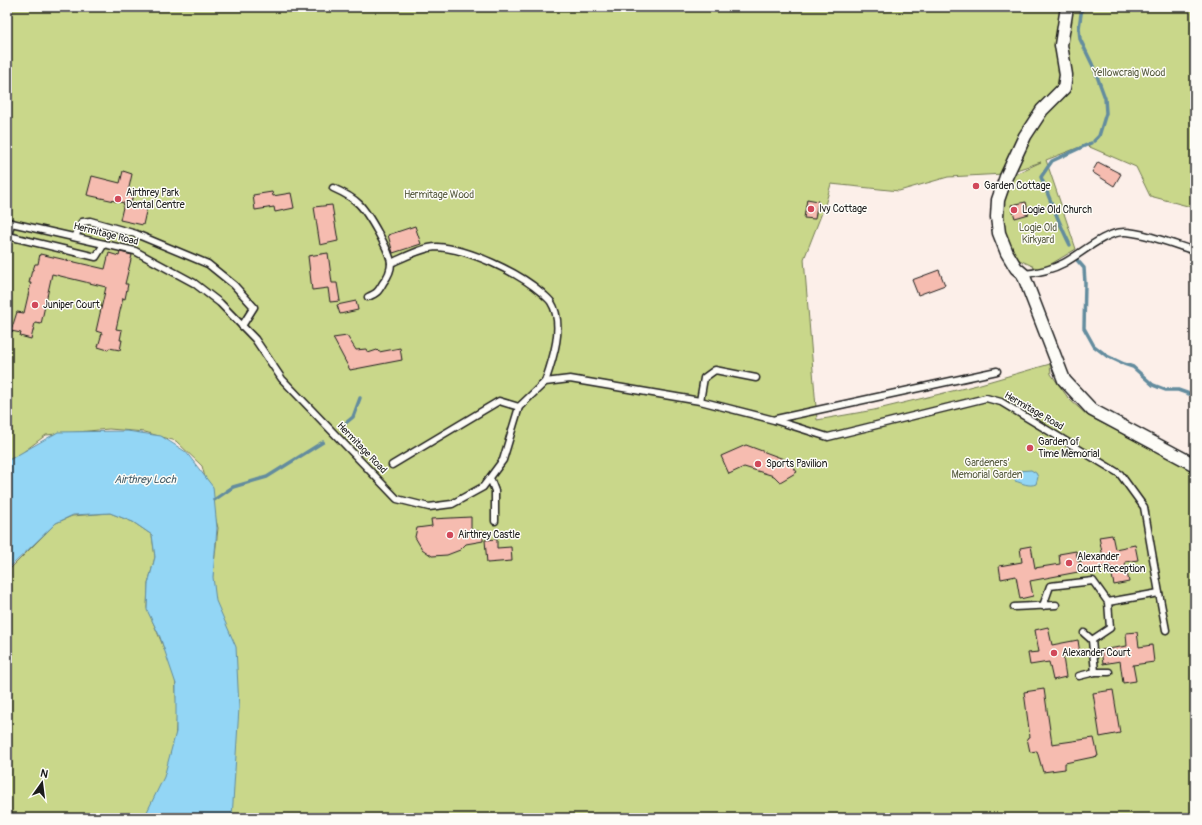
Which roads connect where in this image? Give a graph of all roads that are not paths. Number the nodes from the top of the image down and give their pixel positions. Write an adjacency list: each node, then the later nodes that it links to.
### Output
1 (1067, 7): 8 (street)
2 (333, 188): 7 (lane)
3 (9, 222): 4 (lane, Hermitage Road); 5 (lane)
4 (75, 237): 5 (lane, Hermitage Road); 10 (lane)
5 (104, 244): 10 (lane, Hermitage Road)
6 (1195, 251): 8 (lane)
7 (391, 263): 9 (lane); 13 (lane)
8 (1023, 274): 18 (street)
9 (368, 297)
10 (242, 326): 19 (lane, Hermitage Road)
11 (996, 371): 16 (lane)
12 (756, 378): 14 (lane)
13 (545, 382): 14 (lane, Hermitage Road); 15 (lane, Hermitage Road)
14 (700, 401): 16 (lane, Hermitage Road)
15 (519, 407): 17 (lane); 19 (lane, Hermitage Road)
16 (774, 420): 21 (lane, Hermitage Road)
17 (392, 465)
18 (1195, 465)
19 (490, 478): 20 (lane)
20 (495, 521)
21 (1159, 593): 22 (lane); 26 (lane, Hermitage Road)
22 (1108, 602): 24 (lane); 28 (lane)
23 (1056, 605): 24 (lane)
24 (1043, 606): 25 (lane)
25 (1014, 607)
26 (1166, 630)
27 (1084, 633): 28 (lane)
28 (1092, 640): 29 (lane)
29 (1094, 672): 30 (lane); 31 (lane)
30 (1109, 672)
31 (1079, 676)

